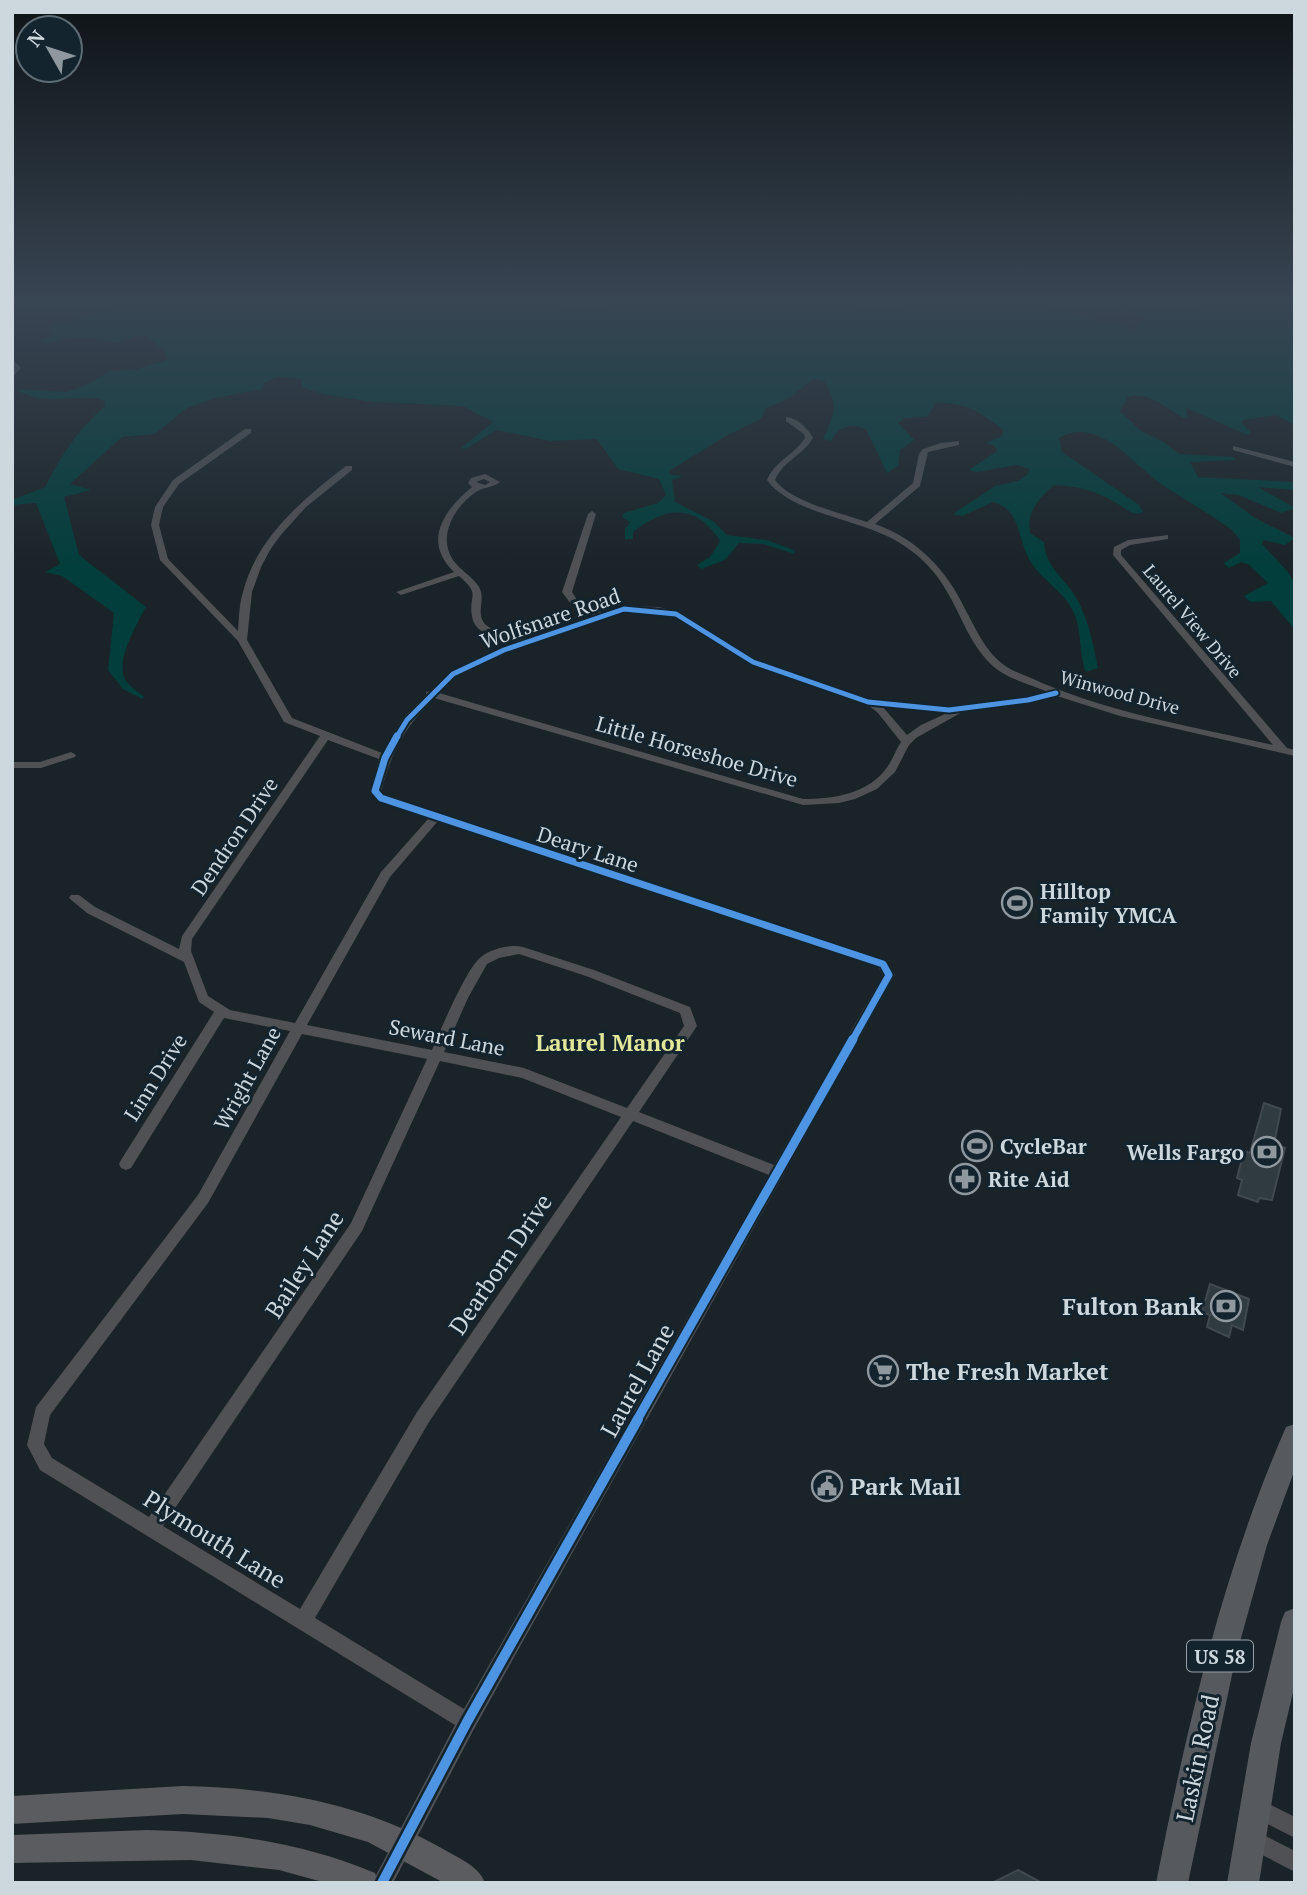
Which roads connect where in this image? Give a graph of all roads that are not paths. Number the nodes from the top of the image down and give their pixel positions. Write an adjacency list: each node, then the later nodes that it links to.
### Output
1 (789, 419): 9 (street, Winwood Drive)
2 (248, 431): 14 (street)
3 (956, 443): 9 (street)
4 (1236, 447): 5 (street)
5 (1295, 465)
6 (349, 468): 14 (street)
7 (477, 487): 11 (street)
8 (592, 514): 13 (street)
9 (870, 524): 16 (street, Winwood Drive)
10 (1165, 537): 22 (street, Laurel View Drive)
11 (460, 573): 12 (street); 15 (street)
12 (401, 592)
13 (600, 615): 15 (street, Wolfsnare Road); 18 (street, Wolfsnare Road)
14 (242, 640): 20 (street)
15 (527, 641): 17 (street, Wolfsnare Road)
16 (1056, 693): 19 (street, Wolfsnare Road); 22 (street, Winwood Drive)
17 (430, 694): 21 (street, Little Horseshoe Drive); 25 (street, Wolfsnare Road)
18 (868, 702): 19 (street, Wolfsnare Road); 21 (street)
19 (966, 708): 21 (street, Little Horseshoe Drive)
20 (325, 737): 25 (street); 31 (street, Dendron Drive)
21 (906, 742)
22 (1283, 751): 23 (street, Winwood Drive)
23 (1295, 753)
24 (71, 755): 26 (street)
25 (385, 758): 27 (street, Wolfsnare Road)
26 (12, 765)
27 (379, 772): 28 (street, Deary Lane)
28 (436, 816): 30 (street, Deary Lane); 34 (street, Wright Lane)
29 (75, 898): 31 (street)
30 (812, 941): 38 (street, Laurel Lane)
31 (189, 959): 33 (street)
32 (459, 1004): 35 (street, Bailey Lane); 36 (street, Dearborn Drive)
33 (221, 1012): 34 (street, Seward Lane); 37 (street, Linn Drive)
34 (298, 1030): 35 (street, Seward Lane); 39 (street, Wright Lane)
35 (436, 1055): 36 (street, Seward Lane); 41 (street, Bailey Lane)
36 (631, 1112): 38 (street, Seward Lane); 42 (street, Dearborn Drive)
37 (126, 1164)
38 (777, 1172): 44 (street, Laurel Lane)
39 (86, 1356): 41 (street, Plymouth Lane)
40 (1295, 1436): 55 (main road, Laskin Road / US 58)
41 (152, 1528): 42 (street, Plymouth Lane)
42 (303, 1621): 44 (street, Plymouth Lane)
43 (1295, 1622): 45 (main road, US 58)
44 (467, 1723): 49 (street, Laurel Lane)
45 (1255, 1807): 47 (street); 48 (main road, US 58)
46 (12, 1810): 49 (main road)
47 (1295, 1828)
48 (1250, 1838): 51 (street); 56 (main road, US 58)
49 (402, 1843): 53 (street, Laurel Lane); 54 (main road)
50 (12, 1849): 52 (main road)
51 (1295, 1862)
52 (365, 1883)
53 (382, 1883)
54 (471, 1883)
55 (1172, 1883)
56 (1243, 1883)

